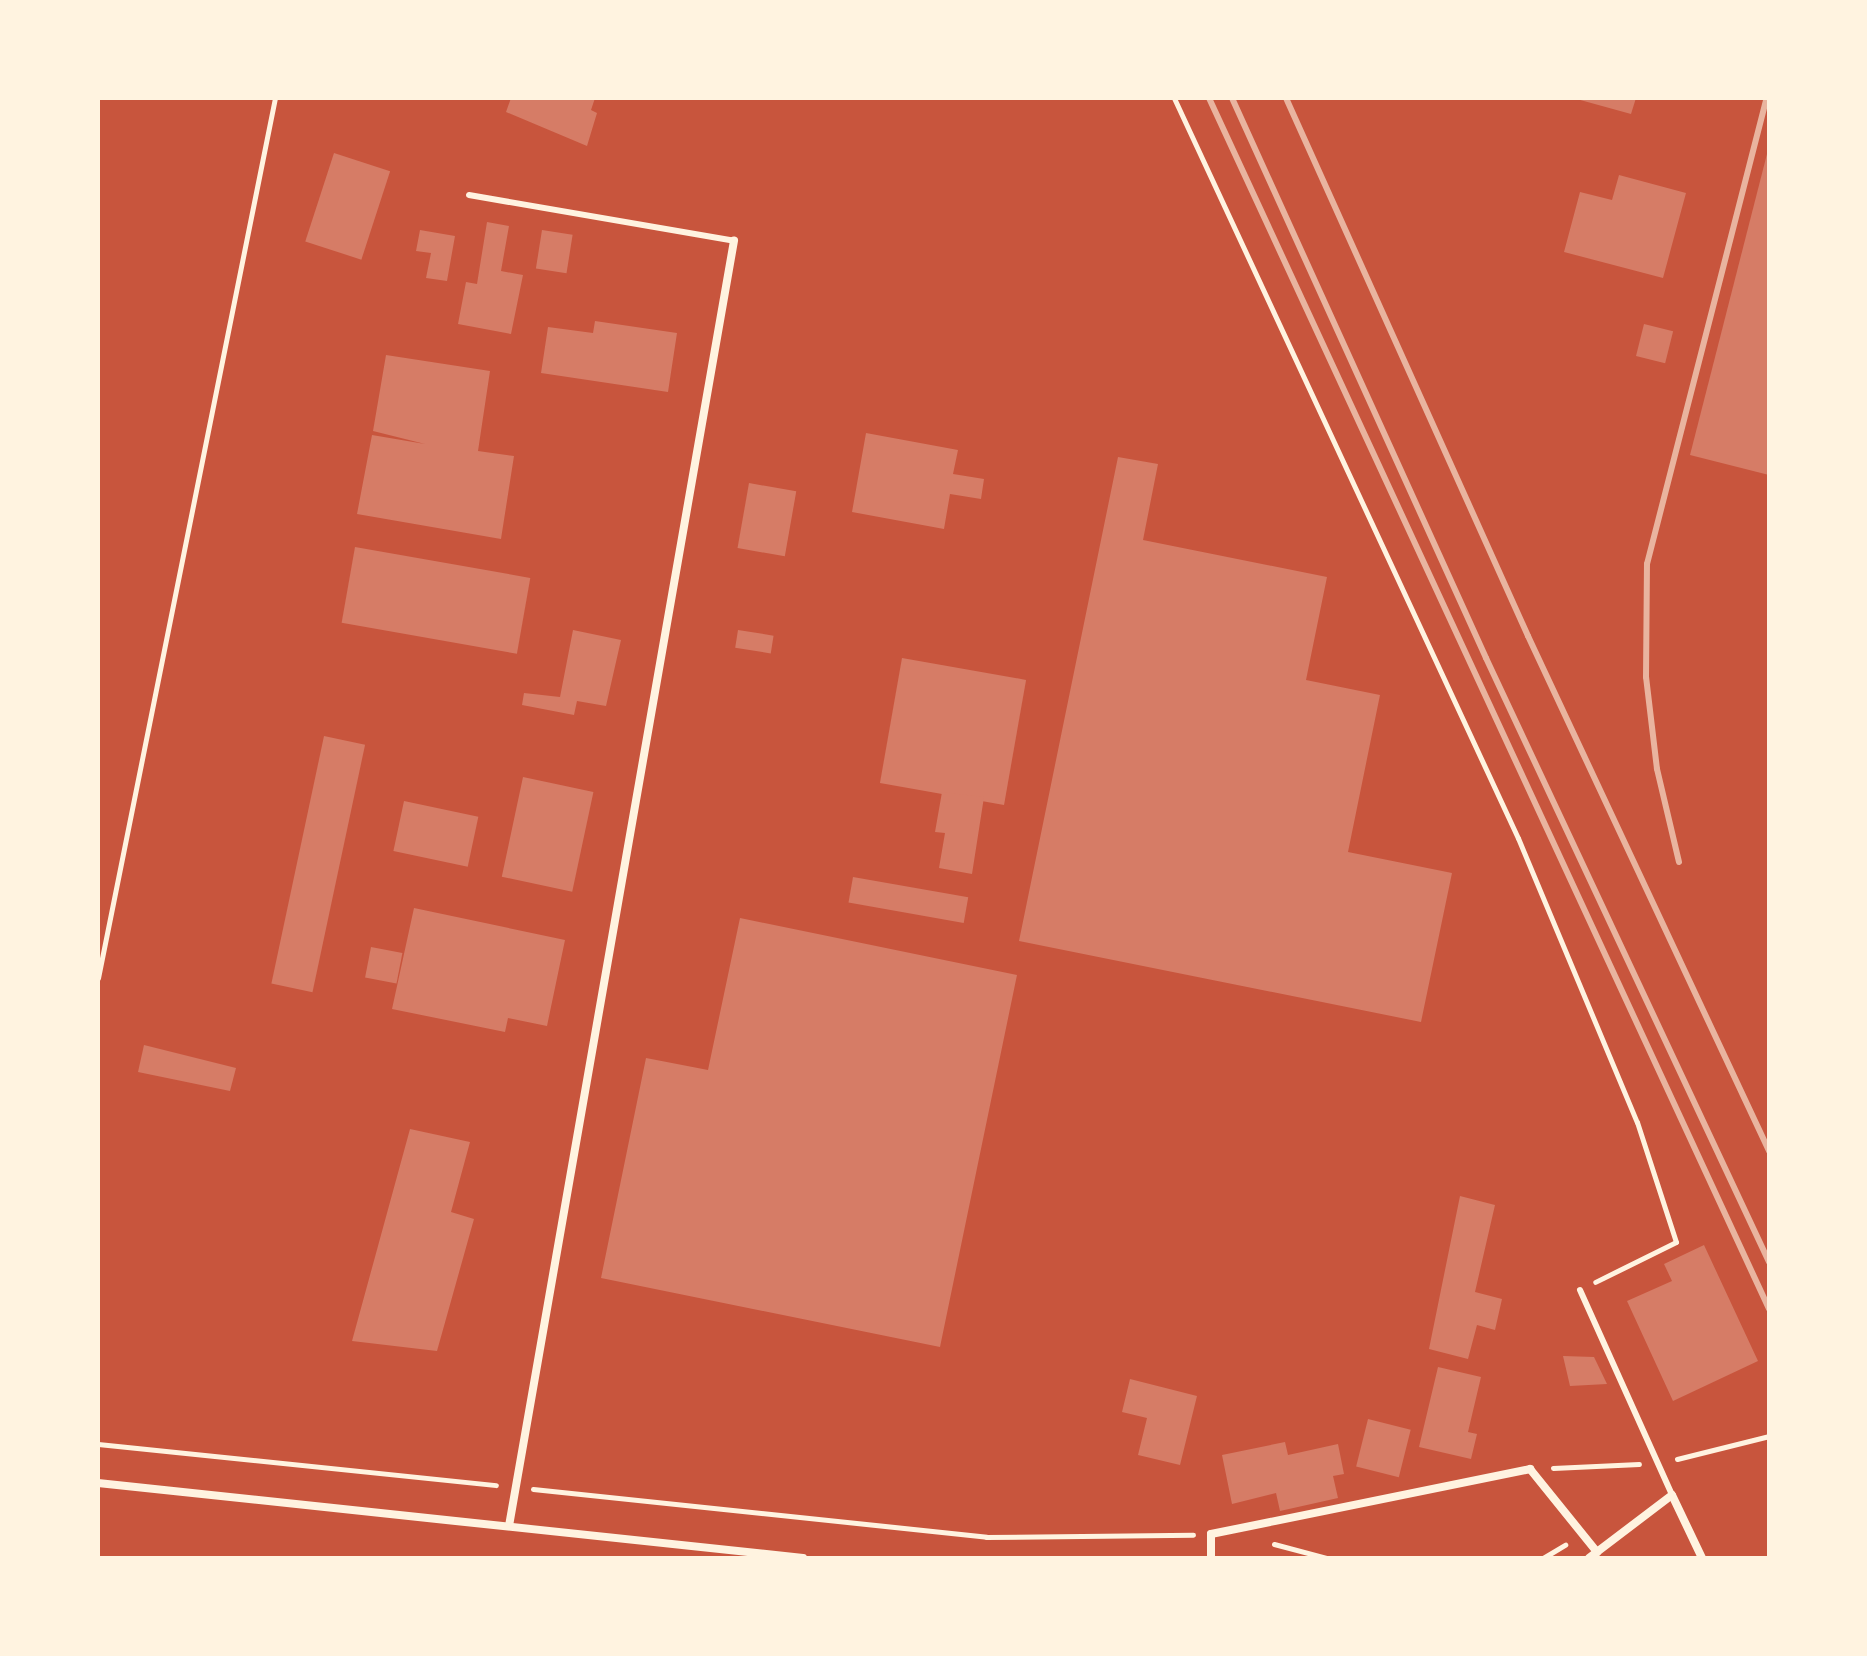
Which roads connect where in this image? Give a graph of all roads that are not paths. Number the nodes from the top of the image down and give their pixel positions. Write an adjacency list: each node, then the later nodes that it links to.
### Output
1 (469, 195): 2 (lane)
2 (734, 241): 6 (street)
3 (1580, 1290): 5 (lane)
4 (98, 1483): 6 (street)
5 (1672, 1495): 7 (street); 11 (street)
6 (509, 1526): 8 (street)
7 (1597, 1552): 9 (street); 10 (street)
8 (803, 1558)
9 (1211, 1558)
10 (1589, 1558)
11 (1702, 1558)

